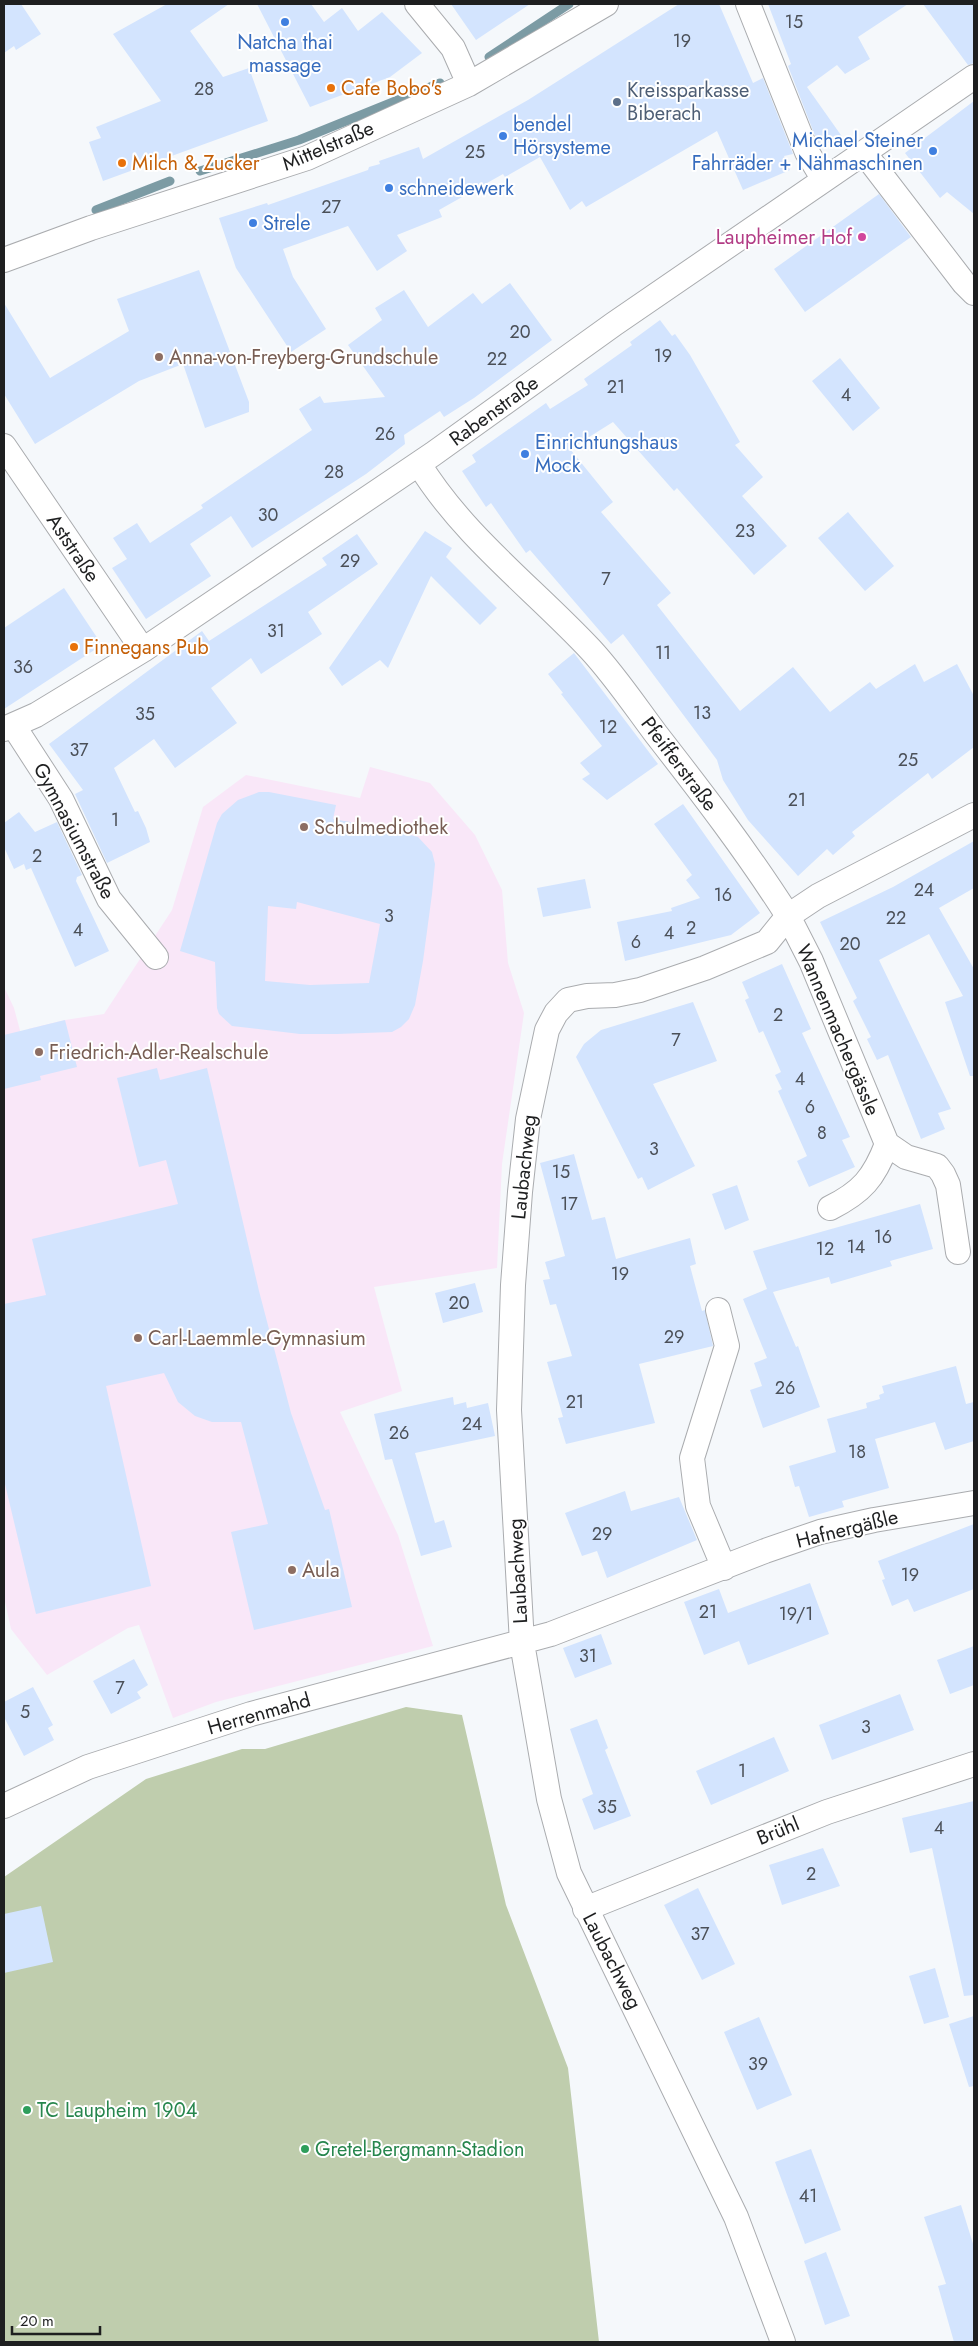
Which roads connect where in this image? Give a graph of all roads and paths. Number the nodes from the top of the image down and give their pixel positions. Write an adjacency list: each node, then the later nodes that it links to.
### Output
1 (417, 4): 5 (street)
2 (606, 4): 5 (street, Mittelstraße)
3 (748, 4): 7 (street)
4 (974, 78): 6 (street, Rabenstraße)
5 (469, 84): 8 (street, Mittelstraße)
6 (865, 154): 7 (street, Rabenstraße); 9 (street)
7 (824, 180): 11 (street, Rabenstraße)
8 (4, 260)
9 (974, 293)
10 (4, 446): 12 (street, Aststraße)
11 (419, 464): 12 (street, Rabenstraße); 15 (street, Pfeifferstraße)
12 (143, 650): 13 (street, Rabenstraße)
13 (9, 727): 16 (street, Gymnasiumstraße)
14 (974, 815): 15 (street)
15 (788, 916): 17 (street, Wannenmachergässle); 23 (street, Laubachweg)
16 (156, 957)
17 (887, 1144): 18 (street); 19 (street)
18 (830, 1208)
19 (958, 1252)
20 (718, 1310): 22 (street)
21 (974, 1503): 22 (street, Hafnergäßle)
22 (724, 1568): 23 (street, Hafnergäßle)
23 (522, 1642): 25 (street, Herrenmahd); 26 (street, Laubachweg)
24 (974, 1764): 26 (street, Brühl)
25 (4, 1806)
26 (585, 1908): 27 (street, Laubachweg)
27 (782, 2342)

